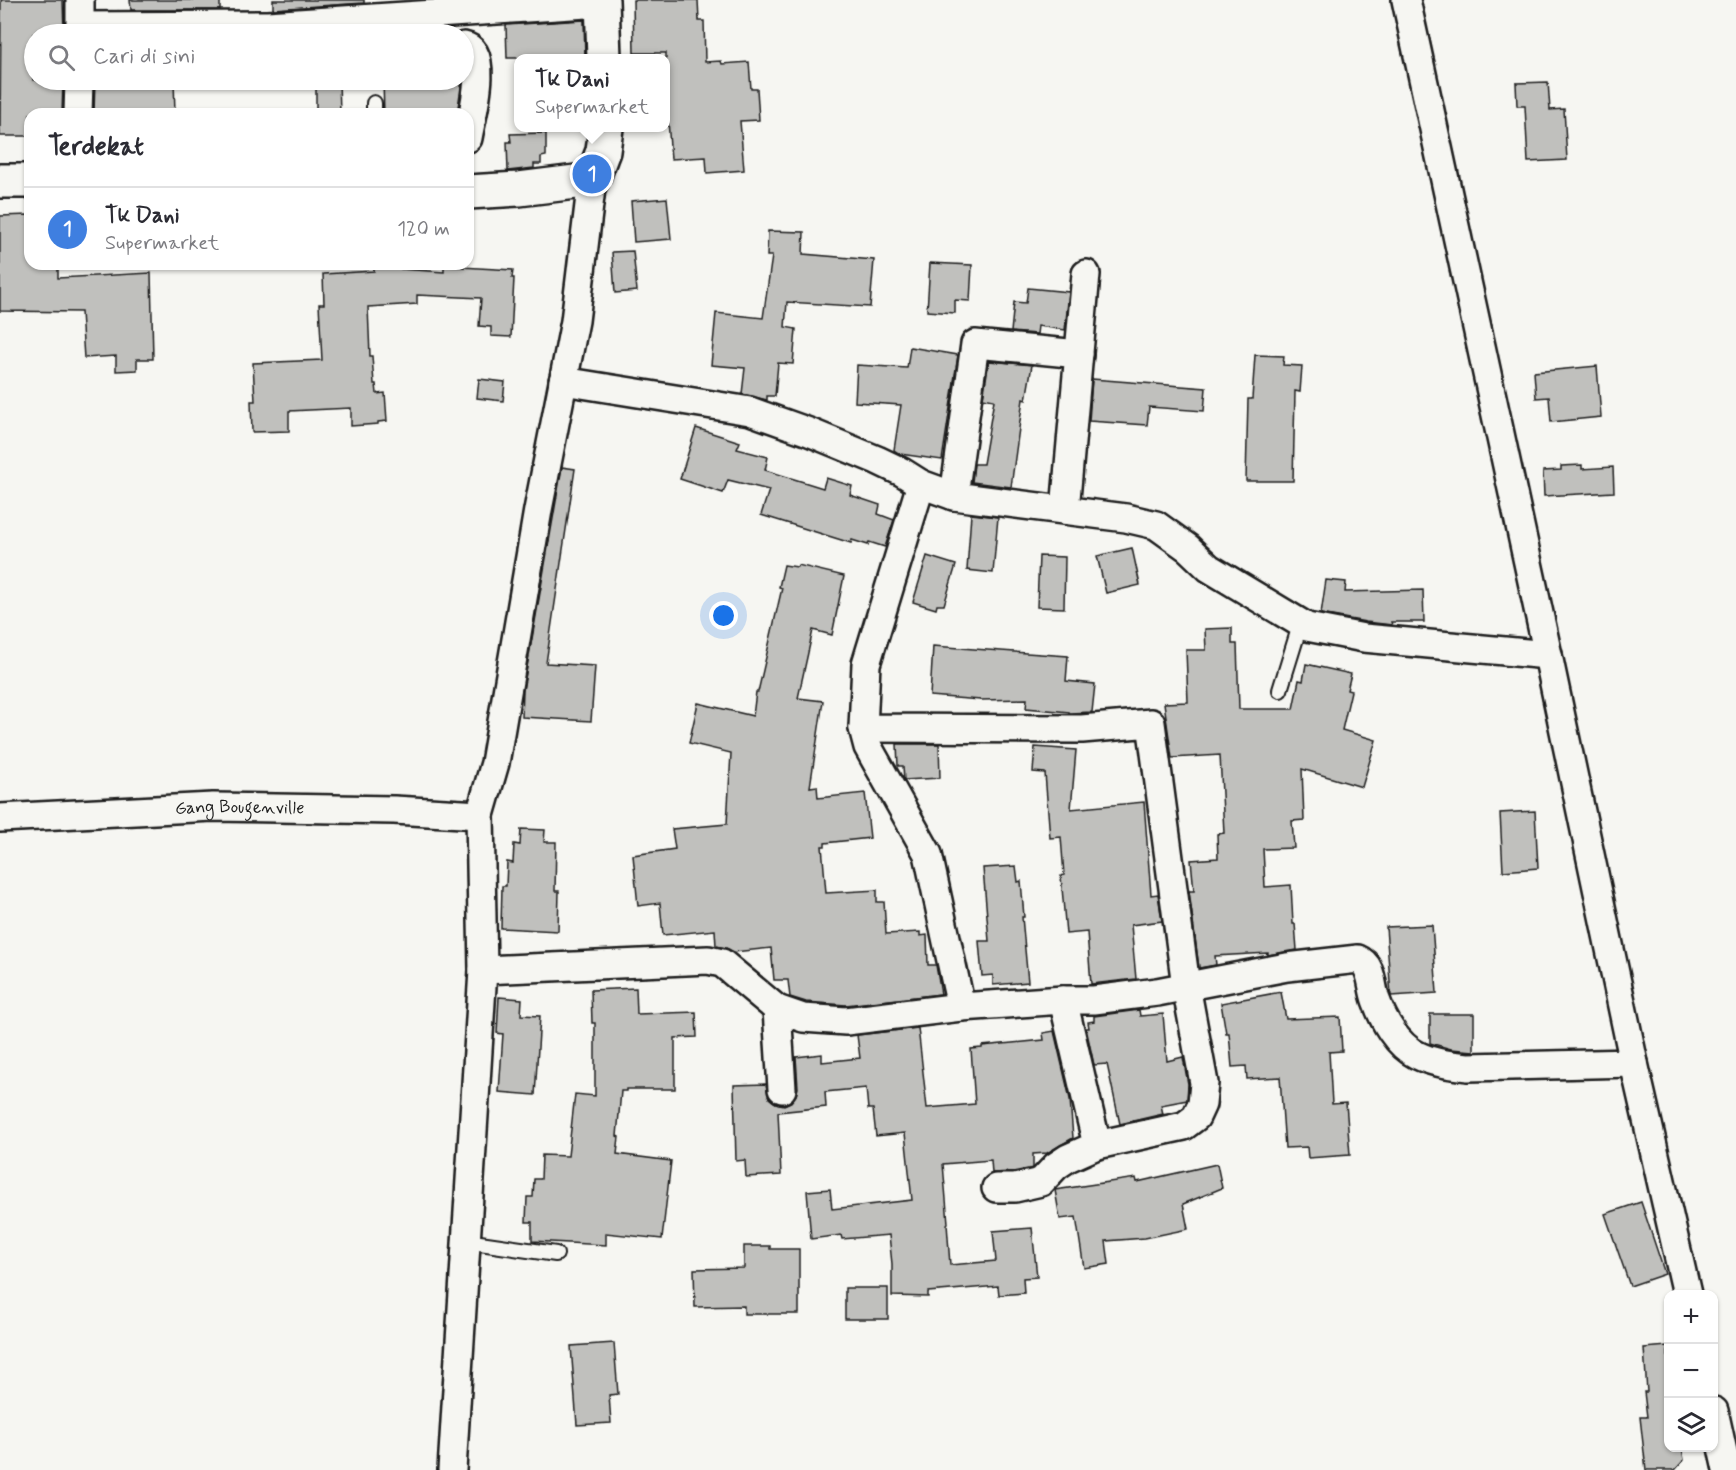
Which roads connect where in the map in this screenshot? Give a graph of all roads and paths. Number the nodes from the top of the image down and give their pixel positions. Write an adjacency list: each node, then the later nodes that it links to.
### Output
1 (1406, 0): 24 (street)
2 (602, 1): 3 (street); 8 (street)
3 (417, 17): 6 (street)
4 (80, 20): 5 (street)
5 (230, 24)
6 (287, 24)
7 (474, 54): 11 (street)
8 (604, 54)
9 (79, 90): 10 (street)
10 (78, 108)
11 (473, 108)
12 (605, 132): 13 (street)
13 (592, 180): 16 (street); 19 (street)
14 (0, 181): 15 (street)
15 (24, 181)
16 (474, 192)
17 (1086, 274): 18 (street)
18 (1078, 354): 21 (street); 22 (street)
19 (563, 381): 20 (street); 27 (street)
20 (921, 484): 21 (street); 26 (street)
21 (954, 496): 22 (street)
22 (1065, 510): 23 (street)
23 (1300, 622): 24 (street); 25 (lane)
24 (1548, 655): 34 (street)
25 (1280, 690)
26 (863, 728): 30 (street); 32 (street)
27 (480, 815): 28 (street, Gang Bougenville); 29 (street)
28 (0, 818)
29 (483, 970): 33 (street); 38 (street)
30 (1186, 986): 31 (street); 34 (street); 36 (street)
31 (1062, 1000): 32 (street); 36 (street)
32 (961, 1007): 33 (street)
33 (777, 1009): 35 (street)
34 (1634, 1063): 40 (street)
35 (782, 1089)
36 (1096, 1145): 37 (street)
37 (996, 1188)
38 (466, 1241): 39 (lane); 42 (street)
39 (556, 1254)
40 (1686, 1290)
41 (1718, 1432): 43 (street)
42 (452, 1470)
43 (1727, 1470)

